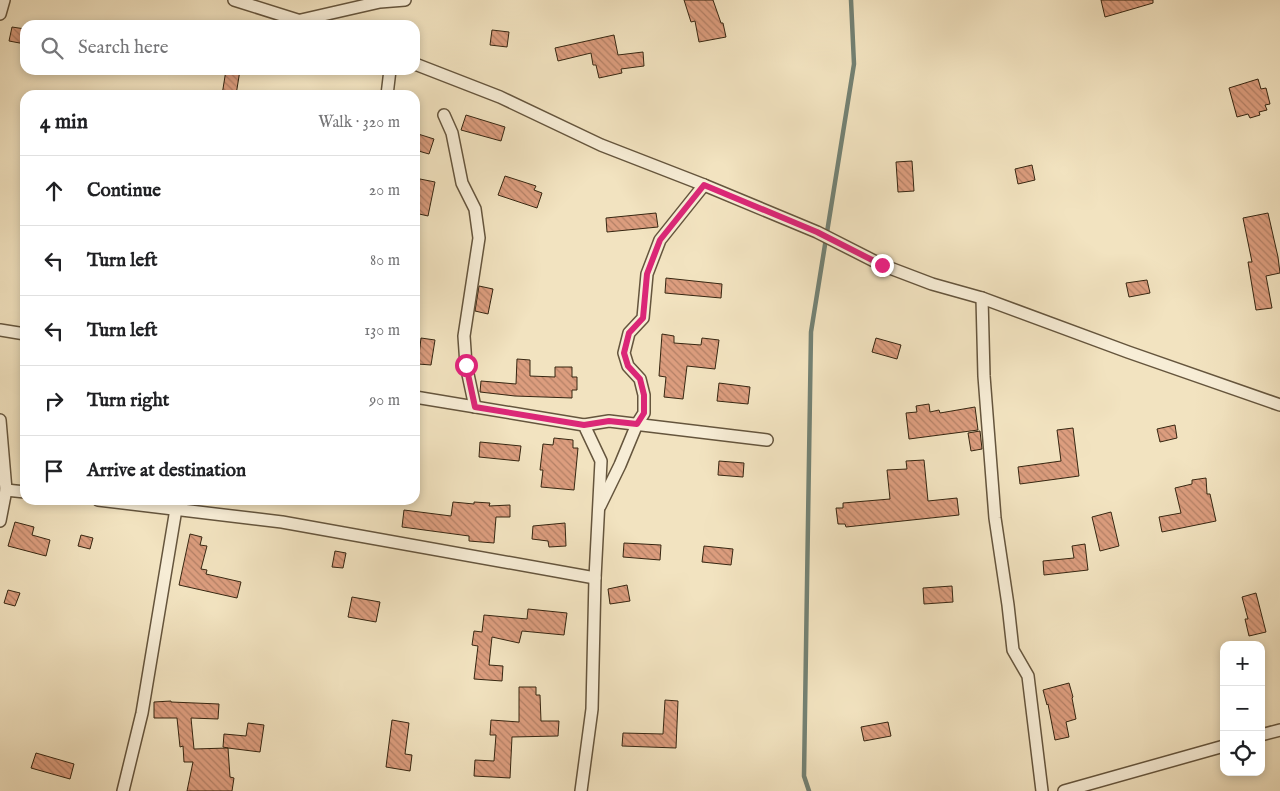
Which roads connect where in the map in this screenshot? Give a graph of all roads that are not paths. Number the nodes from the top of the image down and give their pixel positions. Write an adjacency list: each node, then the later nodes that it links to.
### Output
1 (4, 0): 4 (street)
2 (234, 0): 5 (street)
3 (405, 0): 5 (street)
4 (0, 14)
5 (301, 20)
6 (420, 66): 10 (street)
7 (389, 75): 8 (street)
8 (388, 90)
9 (444, 115): 17 (street)
10 (704, 185): 11 (street); 19 (street)
11 (982, 298): 16 (street); 34 (street)
12 (0, 330): 13 (street); 14 (street)
13 (20, 333)
14 (0, 340)
15 (420, 398): 17 (street)
16 (1280, 405)
17 (475, 407): 20 (street)
18 (0, 420): 22 (street)
19 (637, 424): 20 (street); 21 (street); 26 (street)
20 (584, 425): 26 (street)
21 (767, 440)
22 (6, 490): 23 (street); 27 (street)
23 (20, 491)
24 (141, 505): 25 (street)
25 (176, 509): 28 (street); 32 (street)
26 (598, 510): 28 (street)
27 (0, 521)
28 (595, 578): 33 (street)
29 (1280, 730): 30 (street)
30 (1265, 734)
31 (1220, 747): 35 (street)
32 (124, 790)
33 (581, 791)
34 (1042, 791)
35 (1064, 791)

